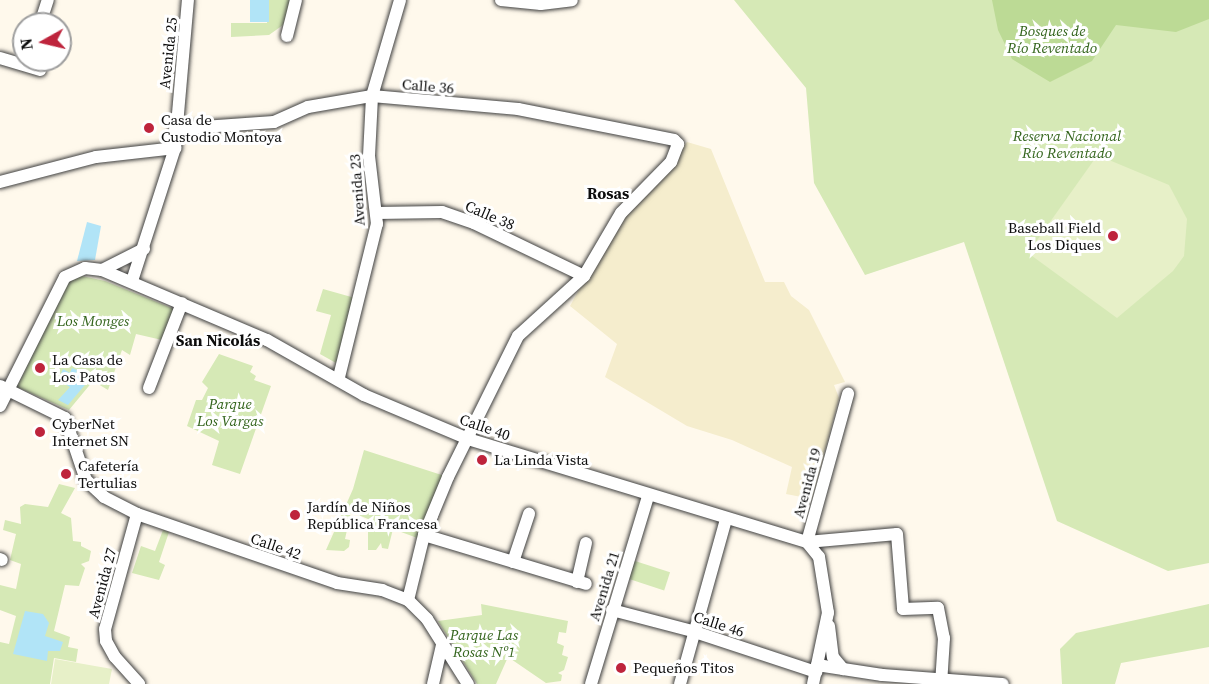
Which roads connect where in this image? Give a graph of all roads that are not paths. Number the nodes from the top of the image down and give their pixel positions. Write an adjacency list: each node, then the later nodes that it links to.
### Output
1 (188, 0): 8 (street, Avenida 25)
2 (296, 0): 6 (street)
3 (400, 0): 7 (street, Avenida 23)
4 (501, 0): 5 (street)
5 (572, 0)
6 (287, 36)
7 (372, 96): 8 (street, Calle 36); 11 (street, Avenida 23); 14 (street, Calle 36)
8 (175, 129): 9 (street, Avenida 25)
9 (175, 148): 10 (street); 12 (street, Avenida 25)
10 (0, 182)
11 (376, 213): 14 (street, Calle 38); 17 (street, Avenida 23)
12 (145, 248): 13 (street); 15 (street, Avenida 25)
13 (102, 270): 15 (street, Calle 40); 18 (street, Calle 40)
14 (585, 276): 22 (street)
15 (132, 281): 16 (street, Calle 40)
16 (182, 303): 17 (street, Calle 40); 19 (street)
17 (339, 377): 22 (street, Calle 40)
18 (5, 388): 21 (street); 24 (street, Calle 42)
19 (149, 388)
20 (848, 394): 28 (street, Avenida 19)
21 (0, 406)
22 (468, 438): 23 (street, Calle 40); 27 (street)
23 (648, 496): 26 (street, Calle 40); 32 (street, Avenida 21)
24 (137, 514): 31 (street, Calle 42); 40 (street, Avenida 27)
25 (529, 514): 30 (street)
26 (726, 519): 28 (street, Calle 40); 34 (street)
27 (424, 535): 30 (street); 31 (street)
28 (807, 542): 33 (street, Avenida 19); 39 (street, Calle 40)
29 (586, 543): 30 (street)
30 (513, 562)
31 (408, 600): 35 (street)
32 (612, 610): 34 (street, Calle 46); 43 (street, Avenida 21)
33 (828, 613): 36 (street, Avenida 19); 37 (street, Avenida 19)
34 (692, 631): 37 (street, Calle 46); 44 (street)
35 (442, 645): 41 (street); 42 (street)
36 (843, 669): 37 (street, Calle 46); 38 (street, Calle 46)
37 (815, 674)
38 (881, 680): 39 (street, Calle 46)
39 (941, 682): 45 (street, Calle 46)
40 (140, 684)
41 (433, 684)
42 (468, 684)
43 (591, 684)
44 (680, 684)
45 (1003, 684)

